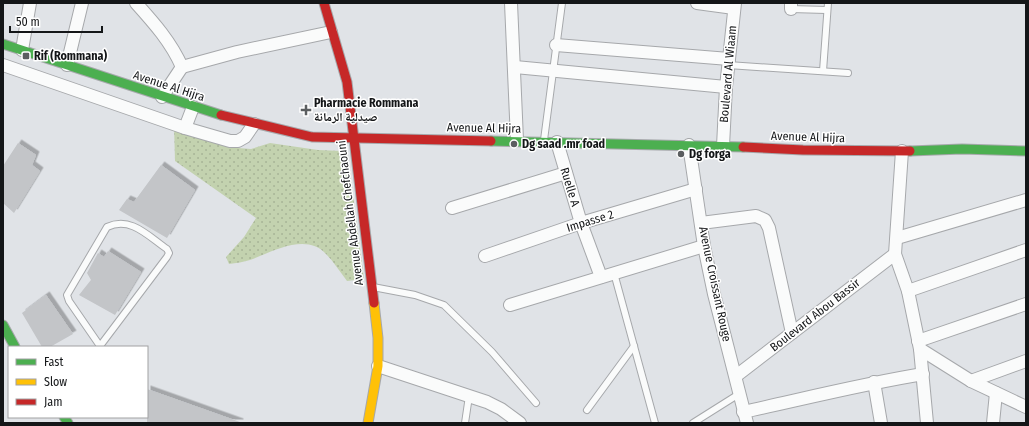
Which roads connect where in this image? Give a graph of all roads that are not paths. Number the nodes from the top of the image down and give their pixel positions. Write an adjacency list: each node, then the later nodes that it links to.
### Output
1 (30, 3): 15 (street)
2 (82, 3): 18 (street)
3 (136, 3): 20 (street)
4 (324, 3): 12 (street, Avenue Abdellah Chefchaouni)
5 (511, 3): 19 (street)
6 (562, 3): 14 (lane)
7 (697, 3): 9 (street)
8 (828, 3): 11 (lane)
9 (735, 5): 16 (street, Boulevard Al Wiaam)
10 (791, 6): 11 (lane)
11 (826, 10): 22 (lane)
12 (331, 32): 20 (street); 31 (street, Avenue Abdellah Chefchaouni)
13 (3, 44): 15 (street, Avenue Al Hijra)
14 (556, 44): 16 (street); 21 (lane)
15 (22, 50): 18 (street, Avenue Al Hijra)
16 (729, 62): 22 (lane); 25 (street, Boulevard Al Wiaam)
17 (3, 65): 27 (street)
18 (67, 65): 24 (street, Avenue Al Hijra)
19 (515, 67): 21 (street); 32 (street)
20 (182, 68): 26 (street)
21 (552, 70): 25 (street); 33 (lane)
22 (823, 72): 23 (lane)
23 (848, 73)
24 (115, 82): 26 (street, Avenue Al Hijra); 27 (street)
25 (726, 87): 36 (street, Boulevard Al Wiaam)
26 (162, 97): 28 (street, Avenue Al Hijra)
27 (108, 102): 30 (street)
28 (192, 107): 29 (street, Avenue Al Hijra); 30 (street)
29 (254, 124): 30 (street); 31 (street, Avenue Al Hijra)
30 (185, 128)
31 (353, 138): 32 (street, Avenue Al Hijra); 52 (street, Avenue Abdellah Chefchaouni)
32 (517, 140): 33 (street, Avenue Al Hijra)
33 (544, 142): 34 (street, Avenue Al Hijra)
34 (557, 142): 35 (street, Avenue Al Hijra); 39 (street, Ruelle A)
35 (689, 144): 36 (street, Avenue Al Hijra); 40 (street, Avenue Croissant Rouge)
36 (723, 146): 37 (street, Avenue Al Hijra)
37 (902, 151): 38 (street, Avenue Al Hijra); 45 (street)
38 (1026, 151)
39 (566, 173): 42 (street); 43 (street, Ruelle A)
40 (696, 189): 43 (street, Impasse 2); 44 (street, Avenue Croissant Rouge)
41 (1026, 200): 45 (street)
42 (452, 208)
43 (581, 223): 49 (street, Impasse 2); 51 (street, Ruelle A)
44 (701, 224): 46 (street, Avenue Croissant Rouge); 57 (street)
45 (896, 238): 48 (street)
46 (704, 246): 50 (street); 65 (street, Avenue Croissant Rouge)
47 (1026, 250): 53 (street)
48 (895, 254): 53 (street); 57 (street, Boulevard Abou Bassir)
49 (485, 256)
50 (614, 273): 51 (street); 61 (lane)
51 (601, 277): 55 (street)
52 (371, 286): 63 (street, Avenue Abdellah Chefchaouni); 71 (lane)
53 (908, 291): 58 (street)
54 (1026, 304): 58 (street)
55 (510, 305)
56 (3, 325): 59 (street)
57 (792, 333): 65 (street, Boulevard Abou Bassir)
58 (919, 345): 64 (street); 66 (street)
59 (14, 346)
60 (100, 346): 60 (lane)
61 (634, 346): 73 (lane); 78 (lane)
62 (1026, 361): 66 (street)
63 (378, 366): 70 (street); 75 (street, Avenue Abdellah Chefchaouni)
64 (923, 374): 67 (street); 81 (street)
65 (736, 376): 69 (street, Avenue Croissant Rouge)
66 (971, 381): 68 (street)
67 (874, 382): 74 (street); 80 (street)
68 (996, 393): 72 (street); 82 (street)
69 (739, 394): 74 (street, Avenue Croissant Rouge); 79 (lane)
70 (470, 396): 76 (lane); 77 (street)
71 (536, 403)
72 (1026, 407)
73 (587, 410)
74 (745, 417)
75 (368, 423)
76 (465, 423)
77 (520, 423)
78 (655, 423)
79 (693, 423)
80 (881, 423)
81 (927, 423)
82 (993, 423)

